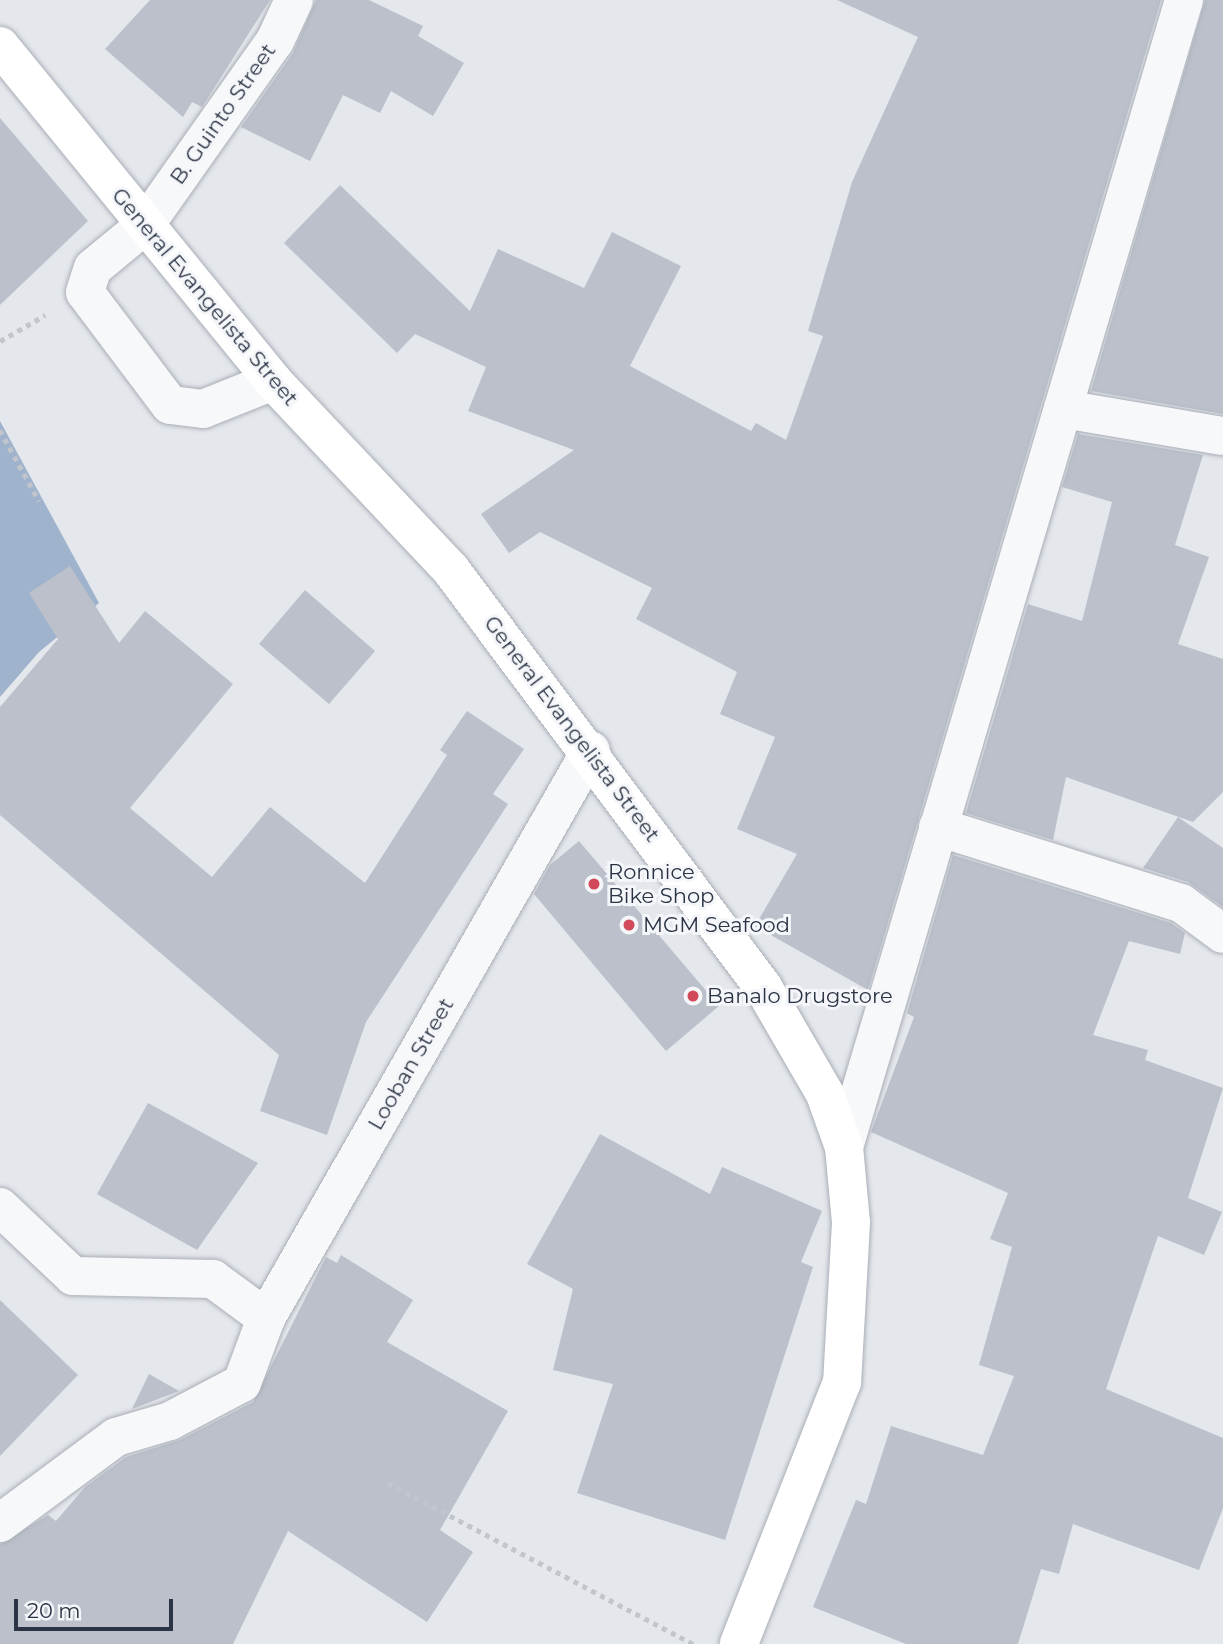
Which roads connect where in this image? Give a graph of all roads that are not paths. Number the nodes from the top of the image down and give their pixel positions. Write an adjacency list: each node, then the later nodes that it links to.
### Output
1 (294, 0): 4 (street, B. Guinto Street)
2 (1184, 0): 6 (street)
3 (0, 46): 4 (main road, General Evangelista Street)
4 (145, 225): 5 (main road, General Evangelista Street); 5 (street, B. Guinto Street)
5 (272, 381): 8 (main road, General Evangelista Street)
6 (1063, 409): 7 (street); 9 (street)
7 (1223, 436)
8 (592, 750): 11 (main road, General Evangelista Street); 13 (street, Looban Street)
9 (939, 827): 10 (street); 11 (street)
10 (1223, 934)
11 (844, 1147): 15 (main road, General Evangelista Street)
12 (0, 1208): 13 (street)
13 (266, 1318): 14 (street, Looban Street)
14 (0, 1523)
15 (739, 1644)

